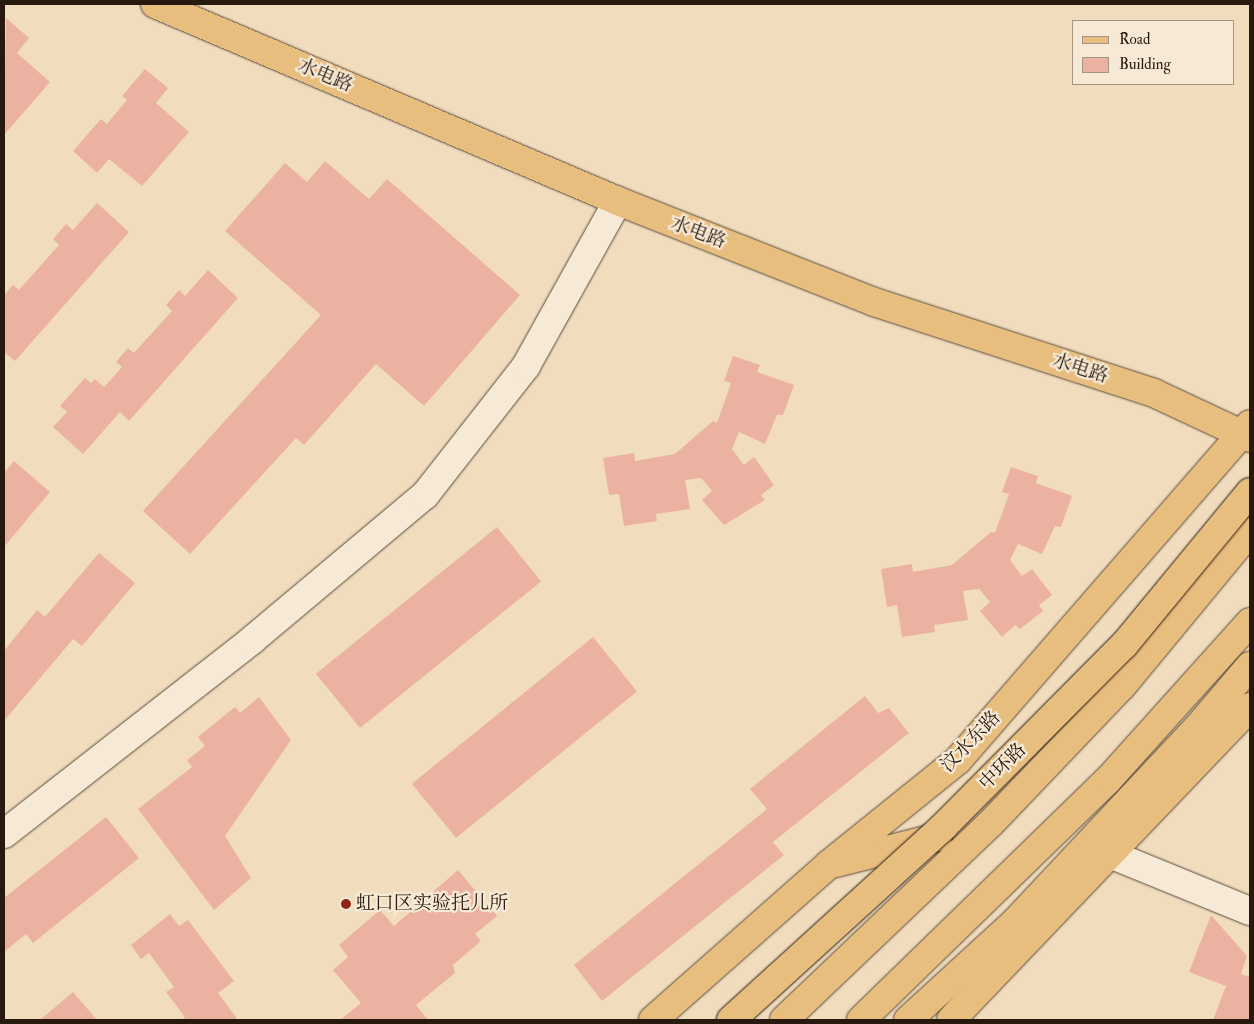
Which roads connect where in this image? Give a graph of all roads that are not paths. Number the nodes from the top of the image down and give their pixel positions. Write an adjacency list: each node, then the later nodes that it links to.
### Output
1 (155, 4): 2 (main road, 水电路)
2 (618, 201): 3 (main road, 水电路); 10 (street)
3 (1248, 432): 12 (main road, 汶水东路)
4 (1250, 492): 15 (main road, 中环路, bridge)
5 (1250, 531): 9 (main road)
6 (1250, 622): 17 (main road)
7 (1250, 666): 18 (main road)
8 (1250, 707): 11 (main road)
9 (990, 824): 12 (main road); 16 (main road)
10 (4, 834)
11 (1110, 854): 13 (street); 19 (main road)
12 (828, 865): 14 (main road, 汶水东路)
13 (1250, 911)
14 (653, 1020)
15 (731, 1020)
16 (784, 1020)
17 (861, 1020)
18 (908, 1020)
19 (952, 1020)

